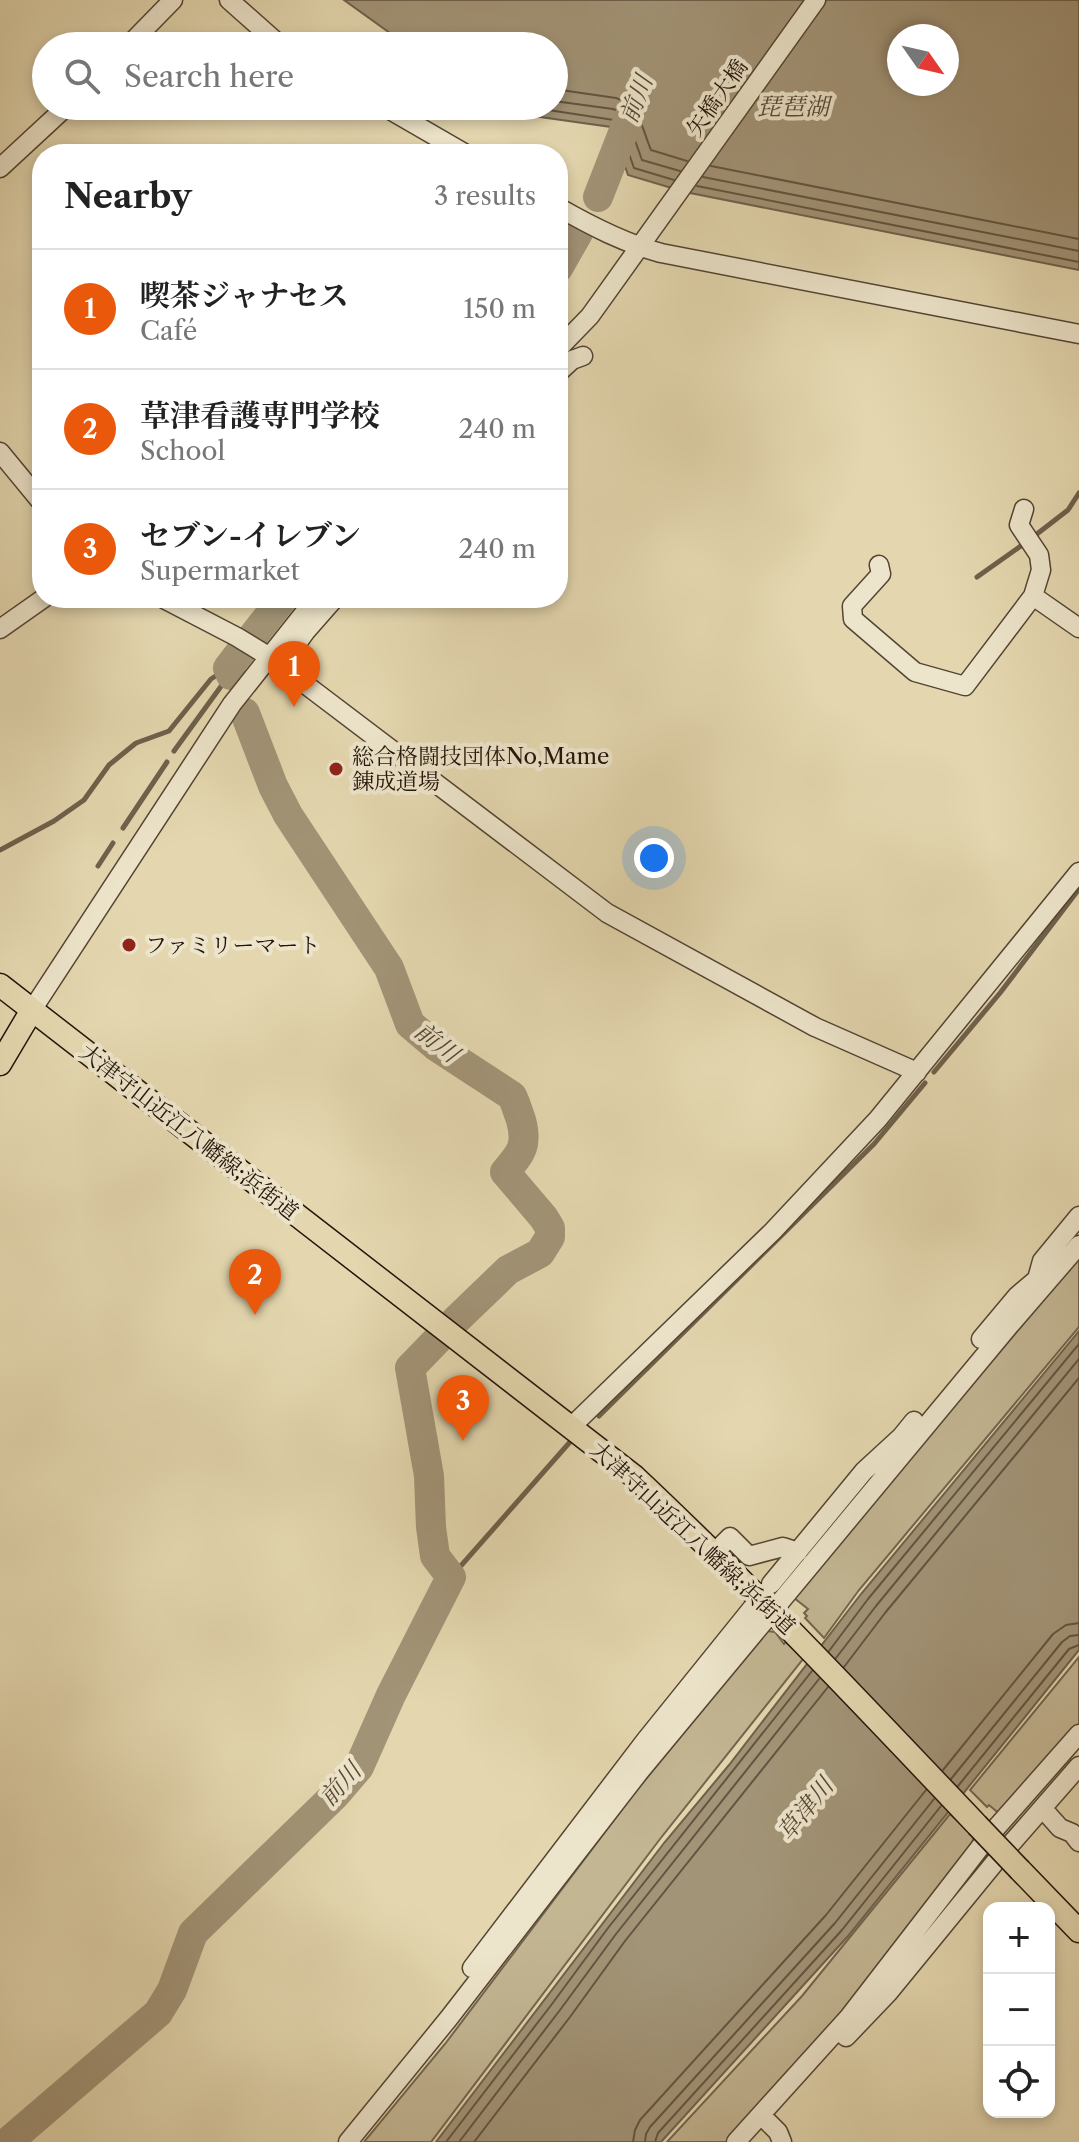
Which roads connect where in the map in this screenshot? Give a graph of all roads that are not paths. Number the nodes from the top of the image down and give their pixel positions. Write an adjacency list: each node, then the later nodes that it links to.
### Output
1 (173, 0): 4 (street)
2 (229, 0): 5 (street)
3 (816, 0): 11 (street, 矢橋大橋)
4 (142, 32)
5 (265, 32)
6 (52, 120): 9 (street)
7 (407, 120): 8 (street)
8 (449, 144)
9 (0, 168)
10 (568, 213): 11 (street)
11 (640, 247): 12 (street); 13 (street, 矢橋大橋)
12 (1079, 334)
13 (568, 339)
14 (583, 356): 15 (street)
15 (568, 364)
16 (0, 452): 17 (street)
17 (32, 491)
18 (1024, 509): 20 (street)
19 (879, 565): 20 (street)
20 (1033, 596): 25 (street)
21 (32, 606): 26 (street)
22 (181, 608): 27 (street)
23 (308, 608): 27 (street)
24 (326, 608): 27 (street)
25 (1079, 628)
26 (0, 629)
27 (269, 657): 30 (street); 32 (street)
28 (1079, 872): 32 (street)
29 (0, 985): 30 (main road, 大津守山近江八幡線;浜街道)
30 (32, 1010): 31 (main road); 36 (main road, 大津守山近江八幡線;浜街道)
31 (0, 1064)
32 (917, 1072): 36 (street)
33 (1079, 1216): 35 (street)
34 (1079, 1245): 35 (street)
35 (1041, 1281): 38 (street); 40 (street)
36 (572, 1426): 37 (main road, 大津守山近江八幡線;浜街道)
37 (715, 1552): 38 (street); 40 (main road, 大津守山近江八幡線;浜街道)
38 (798, 1552): 39 (street)
39 (771, 1584)
40 (772, 1615): 46 (main road, 大津守山近江八幡線;浜街道, bridge); 47 (street)
41 (1079, 1734): 46 (street)
42 (1079, 1748): 46 (street)
43 (1079, 1766): 44 (street)
44 (1043, 1809): 45 (street); 49 (street)
45 (1077, 1834)
46 (986, 1846): 48 (main road, 大津守山近江八幡線;浜街道, bridge); 49 (street); 53 (street)
47 (531, 1902): 51 (street); 52 (street)
48 (1079, 1931)
49 (863, 2019): 50 (street)
50 (768, 2122): 54 (street); 55 (street)
51 (334, 2142)
52 (348, 2142)
53 (736, 2142)
54 (749, 2142)
55 (782, 2142)

